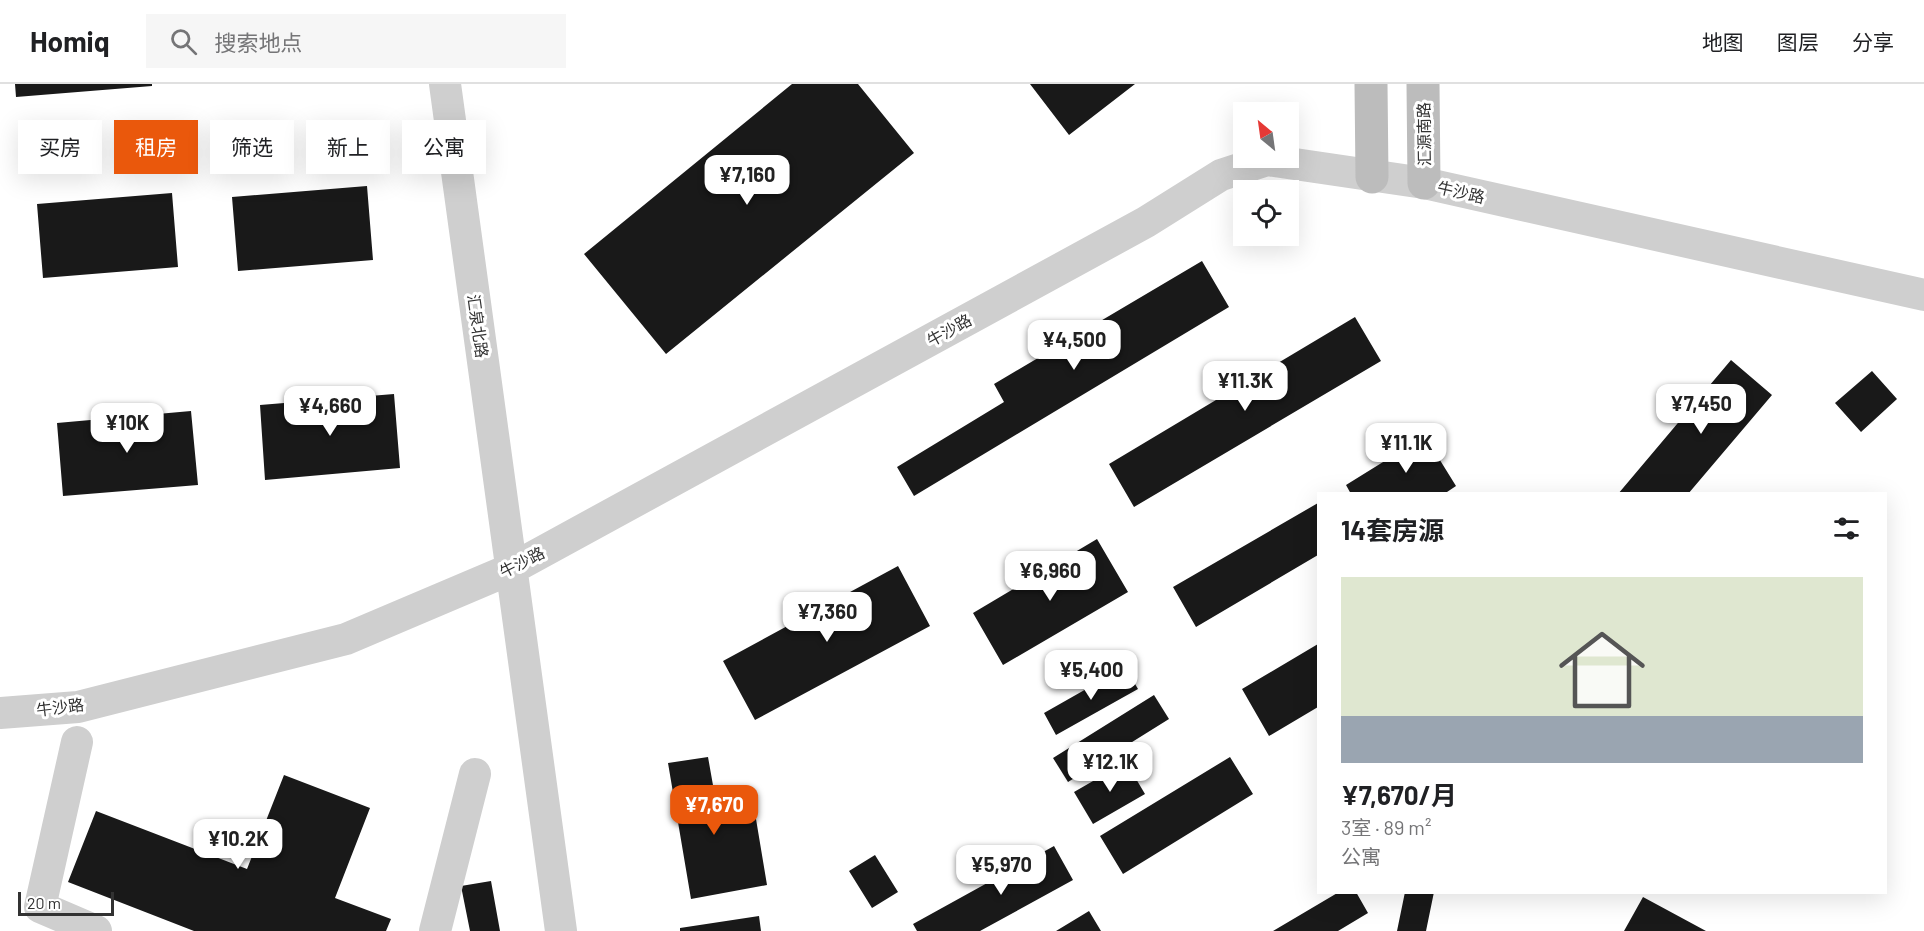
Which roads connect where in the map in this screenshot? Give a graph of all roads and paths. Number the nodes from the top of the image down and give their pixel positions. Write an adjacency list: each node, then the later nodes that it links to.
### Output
1 (445, 84): 7 (street, 汇泉北路)
2 (1371, 84): 4 (street)
3 (1423, 84): 5 (street, 汇源南路)
4 (1372, 177): 5 (street, 牛沙路); 7 (street, 牛沙路)
5 (1424, 183): 6 (street, 牛沙路)
6 (1924, 296)
7 (511, 569): 8 (street, 牛沙路); 13 (street, 汇泉北路)
8 (0, 713)
9 (77, 742): 11 (street)
10 (475, 774): 12 (street)
11 (96, 931)
12 (435, 931)
13 (561, 931)

